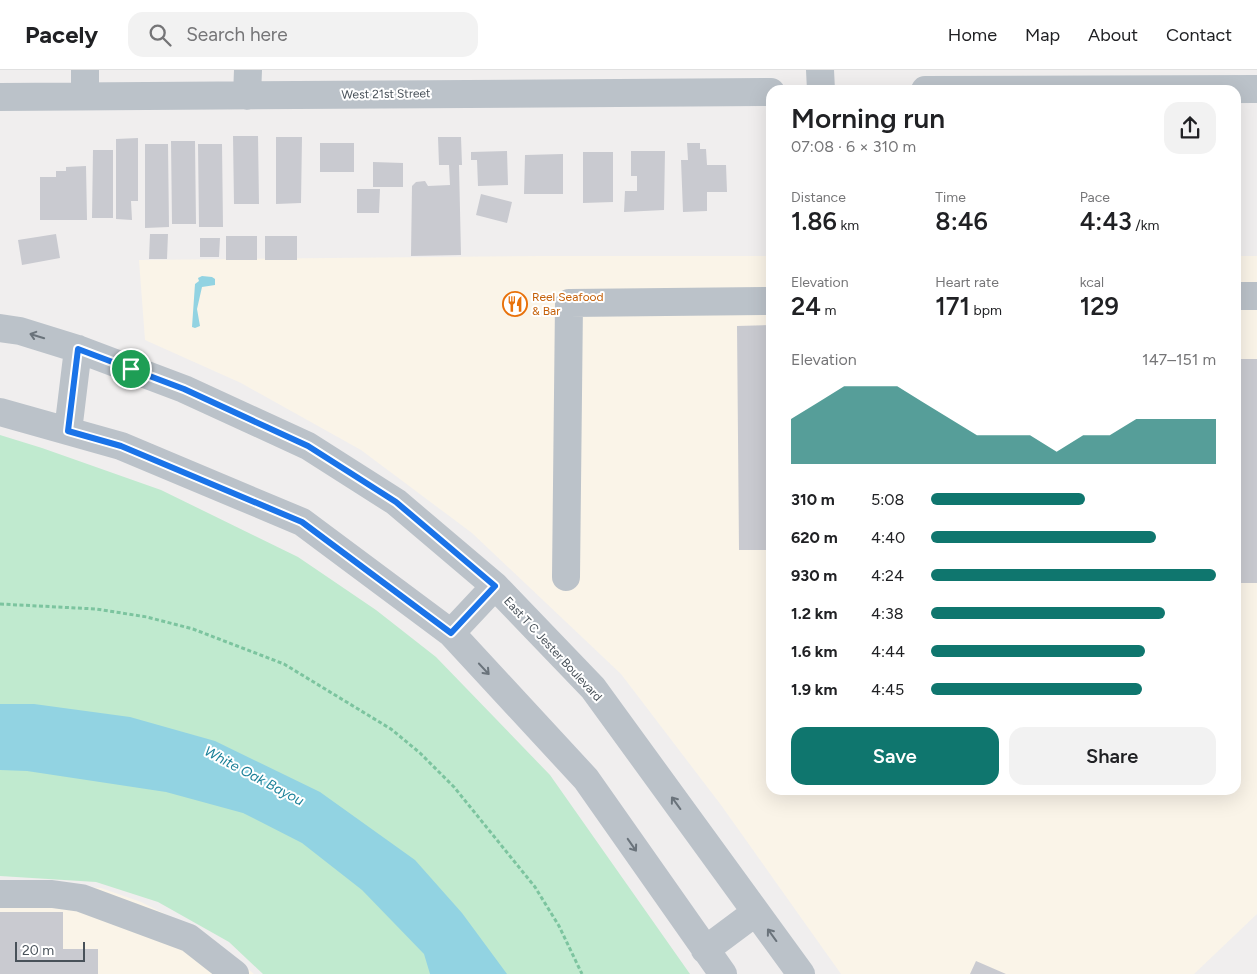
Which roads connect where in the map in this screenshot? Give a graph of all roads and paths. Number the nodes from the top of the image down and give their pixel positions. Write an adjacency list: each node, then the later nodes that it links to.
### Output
1 (820, 70): 4 (street)
2 (85, 83): 3 (street, West 21st Street); 8 (street, West 21st Street)
3 (248, 83): 7 (street, West 21st Street)
4 (820, 85)
5 (1241, 89): 6 (street)
6 (1257, 89)
7 (766, 92)
8 (0, 97)
9 (1241, 296): 10 (street)
10 (1257, 296)
11 (766, 301): 16 (street)
12 (0, 328): 13 (street, East T C Jester Boulevard, one-way to 12)
13 (78, 349): 15 (street); 17 (street, East T C Jester Boulevard)
14 (0, 412): 15 (street)
15 (68, 431): 19 (street)
16 (566, 577)
17 (495, 586): 19 (street); 21 (street, East T C Jester Boulevard, one-way to 17)
18 (0, 604): 24 (path)
19 (451, 633): 22 (street, one-way to 22)
20 (0, 894): 23 (street)
21 (756, 912): 22 (street); 26 (street, East T C Jester Boulevard, one-way to 21)
22 (705, 950): 25 (street)
23 (235, 974)
24 (582, 974)
25 (723, 974)
26 (801, 974)

